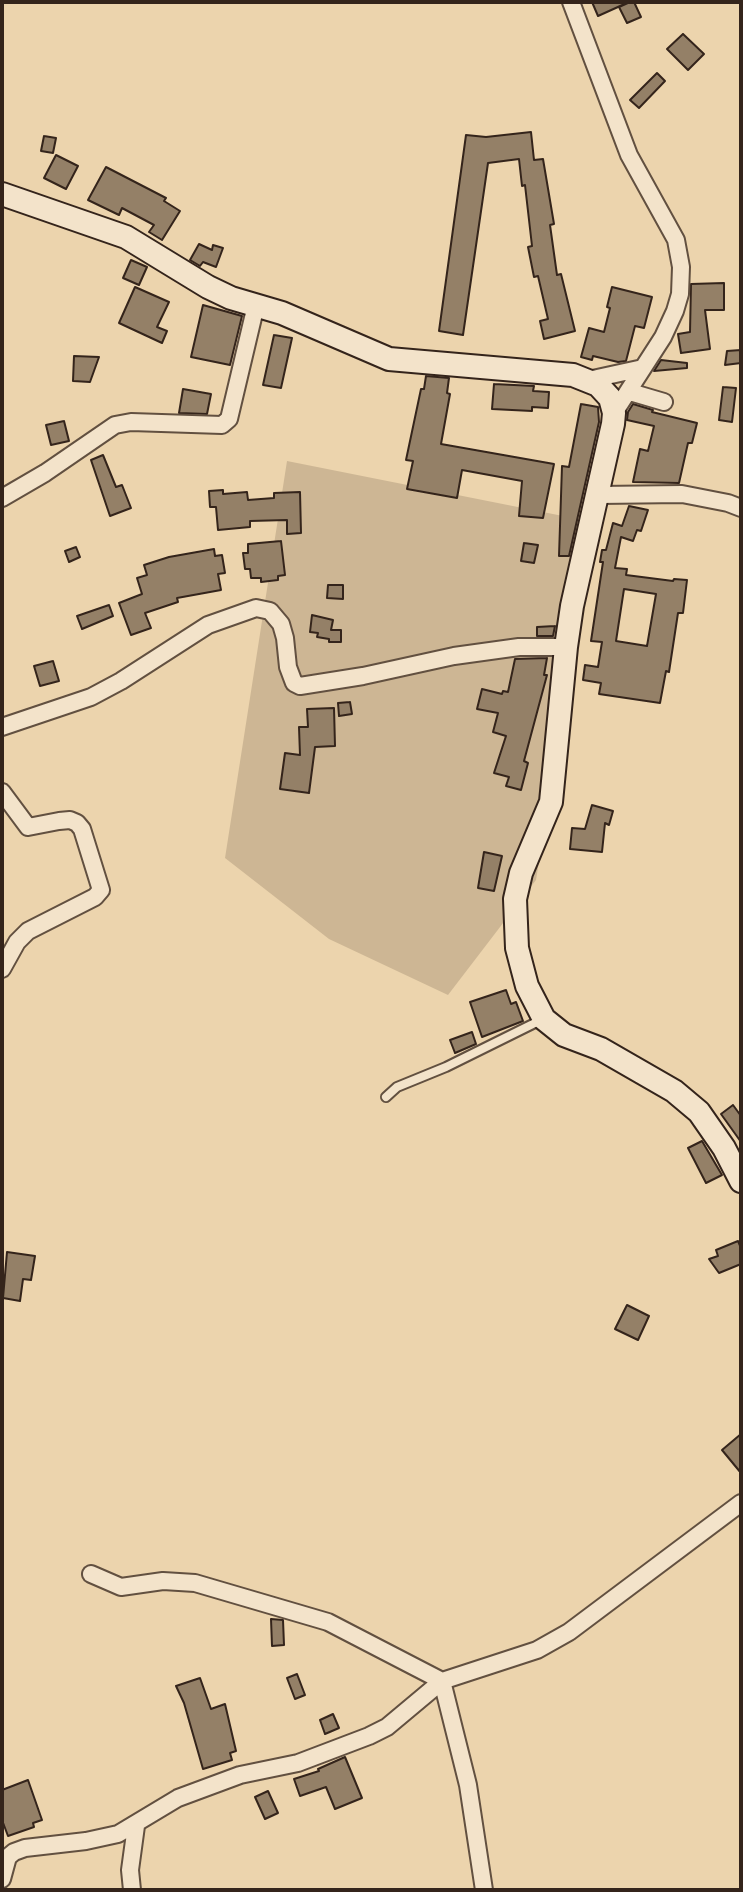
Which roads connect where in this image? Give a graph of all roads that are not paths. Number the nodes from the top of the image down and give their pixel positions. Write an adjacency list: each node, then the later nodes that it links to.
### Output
1 (571, 2): 4 (street)
2 (2, 194): 3 (main road)
3 (256, 305): 5 (main road); 10 (street)
4 (643, 368): 5 (street); 6 (street)
5 (588, 380): 8 (main road)
6 (630, 392): 7 (street); 8 (street)
7 (664, 402)
8 (614, 413): 9 (main road)
9 (599, 495): 11 (street); 12 (main road)
10 (2, 498)
11 (741, 508)
12 (566, 647): 13 (street); 16 (main road)
13 (2, 727)
14 (2, 792): 15 (street)
15 (2, 969)
16 (544, 1019): 17 (lane); 18 (main road)
17 (386, 1097)
18 (741, 1181)
19 (741, 1503): 21 (street)
20 (91, 1574): 21 (street)
21 (442, 1681): 22 (street); 26 (street)
22 (136, 1826): 23 (street); 25 (street)
23 (5, 1854): 24 (street)
24 (2, 1879)
25 (132, 1890)
26 (484, 1890)

